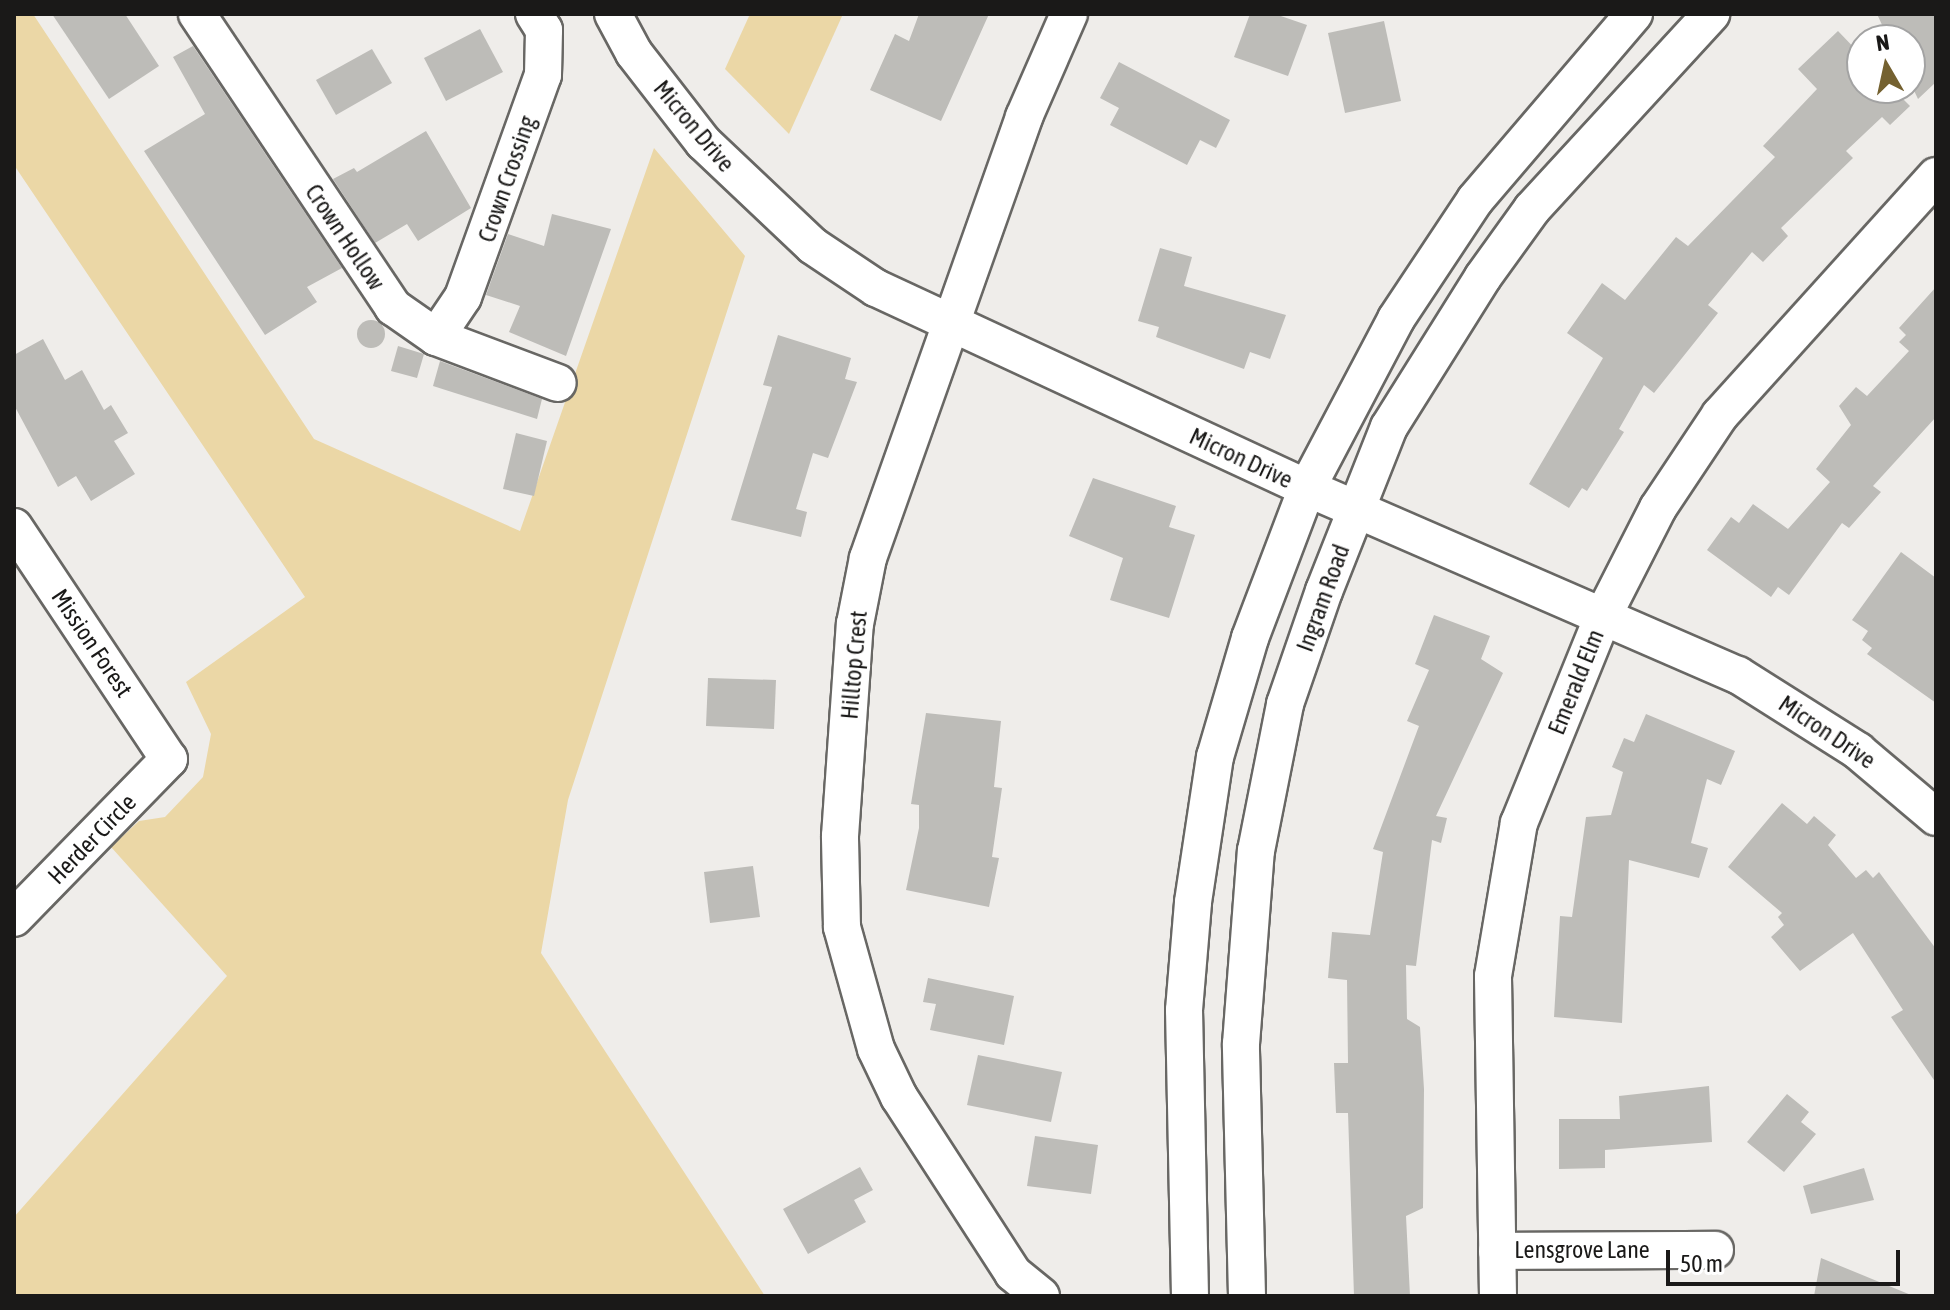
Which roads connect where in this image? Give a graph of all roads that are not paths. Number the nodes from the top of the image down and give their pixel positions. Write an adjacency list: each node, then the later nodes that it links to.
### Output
1 (197, 14): 9 (street, Crown Hollow)
2 (534, 14): 9 (street, Crown Crossing)
3 (613, 14): 8 (street, Micron Drive)
4 (1069, 14): 8 (street, Hilltop Crest)
5 (1634, 14): 11 (street)
6 (1711, 14): 12 (street, Ingram Road)
7 (1936, 176): 14 (street, Emerald Elm)
8 (949, 323): 11 (street, Micron Drive); 20 (street, Hilltop Crest)
9 (436, 337): 10 (street, Crown Hollow)
10 (558, 383)
11 (1307, 488): 12 (street, Micron Drive); 21 (street)
12 (1357, 508): 14 (street, Micron Drive); 22 (street, Ingram Road)
13 (14, 527): 15 (street, Mission Forest)
14 (1604, 614): 16 (street, Micron Drive); 19 (street, Emerald Elm)
15 (169, 759): 17 (street, Herder Circle)
16 (1936, 817)
17 (14, 918)
18 (1715, 1250): 19 (street, Lensgrove Lane)
19 (1497, 1251): 23 (street, Emerald Elm)
20 (1041, 1296)
21 (1190, 1296)
22 (1247, 1296)
23 (1498, 1296)

